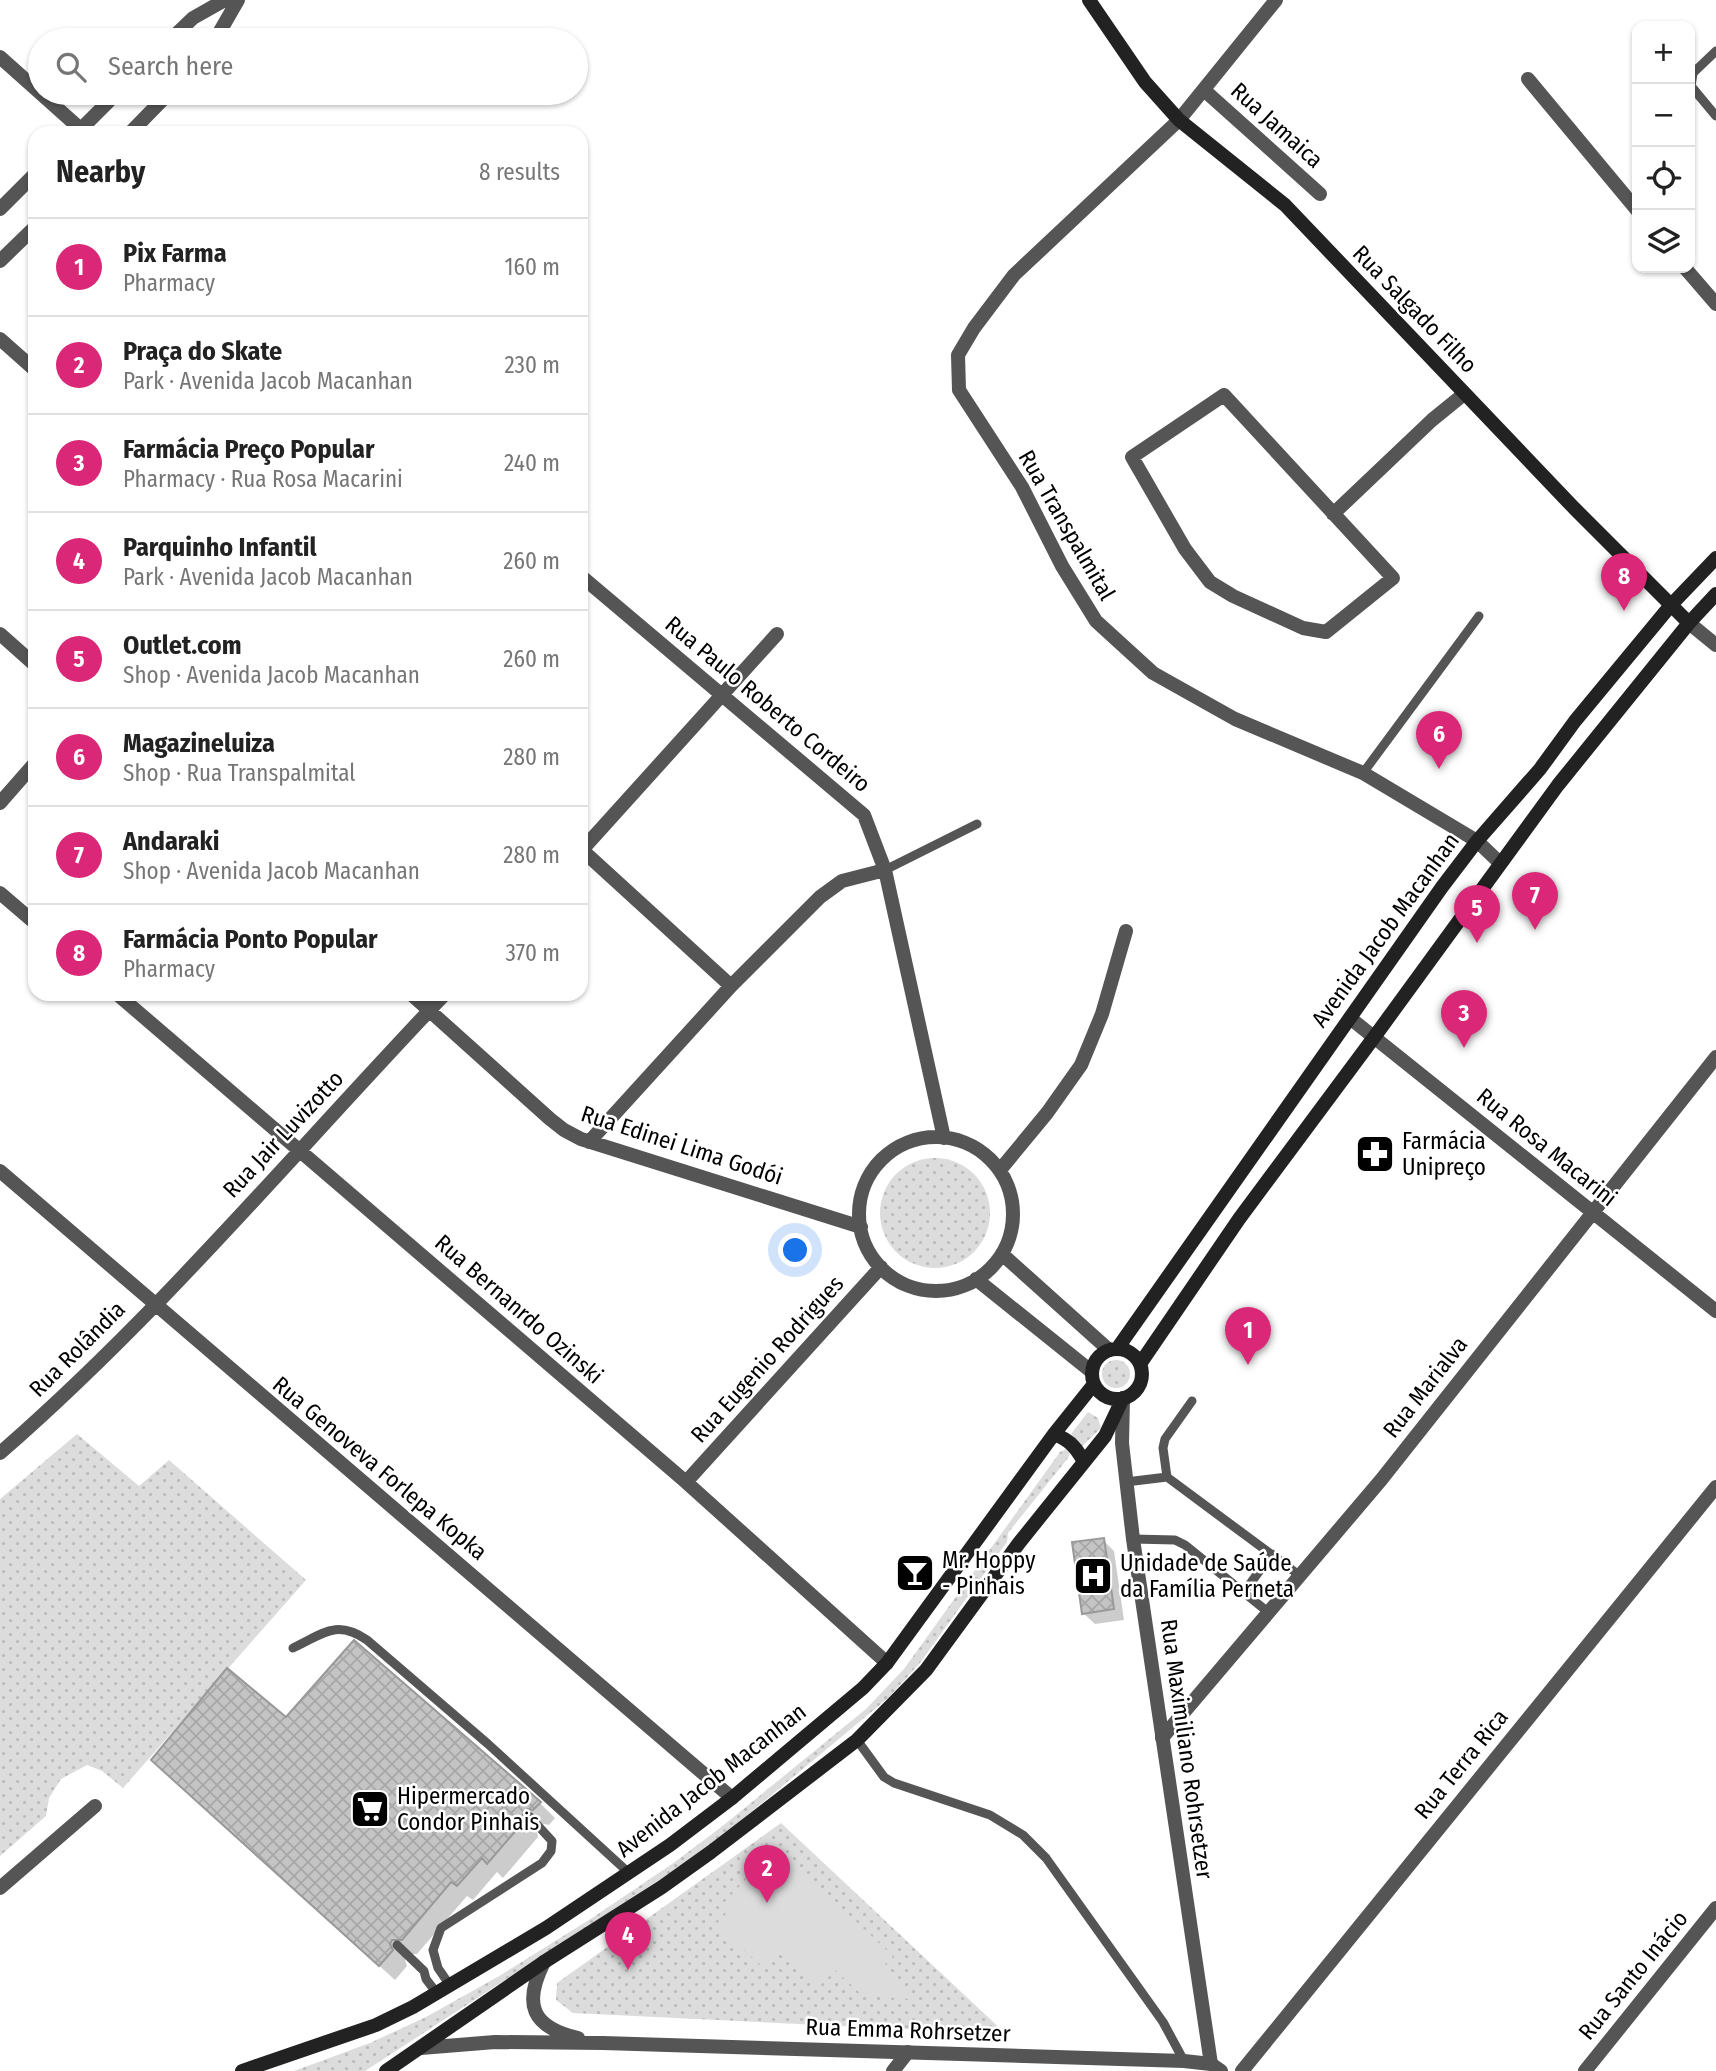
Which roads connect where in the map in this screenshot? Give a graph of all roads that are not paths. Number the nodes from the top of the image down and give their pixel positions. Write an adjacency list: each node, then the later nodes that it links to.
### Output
1 (225, 0): 5 (street)
2 (237, 0): 6 (street)
3 (1089, 0): 16 (main road, Rua Salgado Filho)
4 (1276, 0): 11 (street, Rua Transpalmital)
5 (182, 28)
6 (222, 28)
7 (1716, 51): 15 (lane)
8 (0, 57): 10 (street)
9 (1528, 79): 22 (street)
10 (28, 83)
11 (1204, 90): 16 (street, Rua Transpalmital); 21 (street, Rua Jamaica)
12 (52, 105): 17 (street)
13 (106, 105): 18 (street)
14 (157, 105): 19 (street)
15 (1716, 116)
16 (1180, 120): 30 (main road, Rua Salgado Filho); 44 (street, Rua Transpalmital)
17 (75, 126)
18 (87, 126)
19 (137, 126)
20 (28, 181): 23 (street)
21 (1320, 194)
22 (1632, 204)
23 (0, 209)
24 (28, 234): 25 (street)
25 (0, 261)
26 (1689, 273): 27 (street)
27 (1716, 304)
28 (0, 338): 29 (street)
29 (28, 364)
30 (1464, 394): 31 (street); 35 (main road, Rua Salgado Filho)
31 (1333, 514): 31 (street)
32 (1716, 558): 35 (main road, Avenida Jacob Macanhan)
33 (588, 582): 42 (street, Rua Paulo Roberto Cordeiro)
34 (1716, 594): 37 (main road)
35 (1671, 605): 37 (main road, Rua Salgado Filho); 47 (main road, Avenida Jacob Macanhan)
36 (1479, 616): 44 (lane)
37 (1689, 623): 40 (street, Rua Salgado Filho); 50 (main road)
38 (0, 634): 41 (street)
39 (777, 635): 42 (street)
40 (1716, 645)
41 (28, 659)
42 (722, 696): 48 (street); 51 (street, Rua Paulo Roberto Cordeiro)
43 (28, 771): 45 (street)
44 (1363, 773): 47 (street, Rua Transpalmital)
45 (0, 803)
46 (977, 824): 51 (lane)
47 (1476, 841): 50 (street, Rua Transpalmital); 60 (main road, Avenida Jacob Macanhan)
48 (588, 842)
49 (588, 856): 55 (street)
50 (1500, 863): 61 (main road)
51 (885, 870): 55 (street); 63 (street, Rua Paulo Roberto Cordeiro)
52 (0, 892): 53 (street)
53 (28, 917)
54 (1126, 930): 66 (street)
55 (731, 986): 64 (street)
56 (125, 1001): 65 (street, Rua Bernanrdo Ozinski)
57 (419, 1001): 59 (street, Rua Edinei Lima Godói)
58 (438, 1001): 59 (street, Rua Jair Luvizotto)
59 (429, 1010): 64 (street, Rua Edinei Lima Godói); 65 (street, Rua Jair Luvizotto)
60 (1350, 1018): 61 (street, Rua Rosa Macarini); 75 (main road, Avenida Jacob Macanhan)
61 (1375, 1036): 68 (street, Rua Rosa Macarini); 76 (main road)
62 (1716, 1057): 68 (street, Rua Marialva)
63 (944, 1138): 66 (street); 69 (street)
64 (589, 1142): 69 (street, Rua Edinei Lima Godói)
65 (298, 1150): 73 (street, Rua Jair Luvizotto); 84 (street, Rua Bernanrdo Ozinski)
66 (999, 1170): 70 (street)
67 (0, 1171): 73 (street, Rua Genoveva Forlepa Kopka)
68 (1591, 1213): 74 (street, Rua Rosa Macarini); 89 (street, Rua Marialva)
69 (861, 1227): 71 (street)
70 (1002, 1254): 72 (street); 75 (street)
71 (881, 1267): 72 (street); 84 (street, Rua Eugenio Rodrigues)
72 (976, 1279): 77 (street)
73 (154, 1305): 81 (street, Rua Rolândia); 96 (street, Rua Genoveva Forlepa Kopka)
74 (1716, 1311)
75 (1113, 1350): 76 (main road); 77 (main road)
76 (1140, 1364): 78 (main road)
77 (1093, 1378): 78 (main road); 80 (main road, Avenida Jacob Macanhan)
78 (1123, 1398): 82 (main road); 85 (street, Rua Maximiliano Rohrsetzer)
79 (1192, 1401): 83 (lane)
80 (1054, 1434): 82 (main road); 93 (main road, Avenida Jacob Macanhan)
81 (0, 1453)
82 (1083, 1460): 95 (main road)
83 (1167, 1477): 85 (lane); 88 (lane)
84 (686, 1482): 93 (street, Rua Bernanrdo Ozinski)
85 (1126, 1482): 87 (street, Rua Maximiliano Rohrsetzer)
86 (1716, 1486): 114 (street, Rua Terra Rica)
87 (1133, 1539): 90 (lane); 94 (street, Rua Maximiliano Rohrsetzer)
88 (1272, 1554): 89 (lane); 90 (lane)
89 (1299, 1575): 91 (street, Rua Marialva)
90 (1244, 1592): 91 (lane)
91 (1268, 1612): 94 (street, Rua Marialva)
92 (293, 1648): 99 (lane)
93 (887, 1663): 96 (main road, Avenida Jacob Macanhan)
94 (1162, 1738): 110 (street, Rua Maximiliano Rohrsetzer)
95 (857, 1741): 103 (main road); 109 (lane)
96 (732, 1798): 99 (main road, Avenida Jacob Macanhan)
97 (95, 1806): 100 (street)
98 (529, 1816): 104 (lane)
99 (629, 1873): 104 (main road, Avenida Jacob Macanhan)
100 (0, 1888)
101 (1716, 1908): 115 (street, Rua Santo Inácio)
102 (397, 1945): 105 (lane)
103 (544, 1962): 106 (street, Rua Emma Rohrsetzer); 107 (main road)
104 (449, 1984): 105 (main road, Avenida Jacob Macanhan)
105 (436, 1992): 111 (main road, Avenida Jacob Macanhan)
106 (603, 2043): 107 (street, Rua Emma Rohrsetzer); 108 (street, Rua Emma Rohrsetzer)
107 (421, 2048): 112 (main road)
108 (908, 2052): 109 (street, Rua Emma Rohrsetzer); 113 (street)
109 (1184, 2061): 110 (street, Rua Emma Rohrsetzer)
110 (1216, 2068)
111 (242, 2071)
112 (386, 2071)
113 (893, 2071)
114 (1242, 2071)
115 (1585, 2071)

